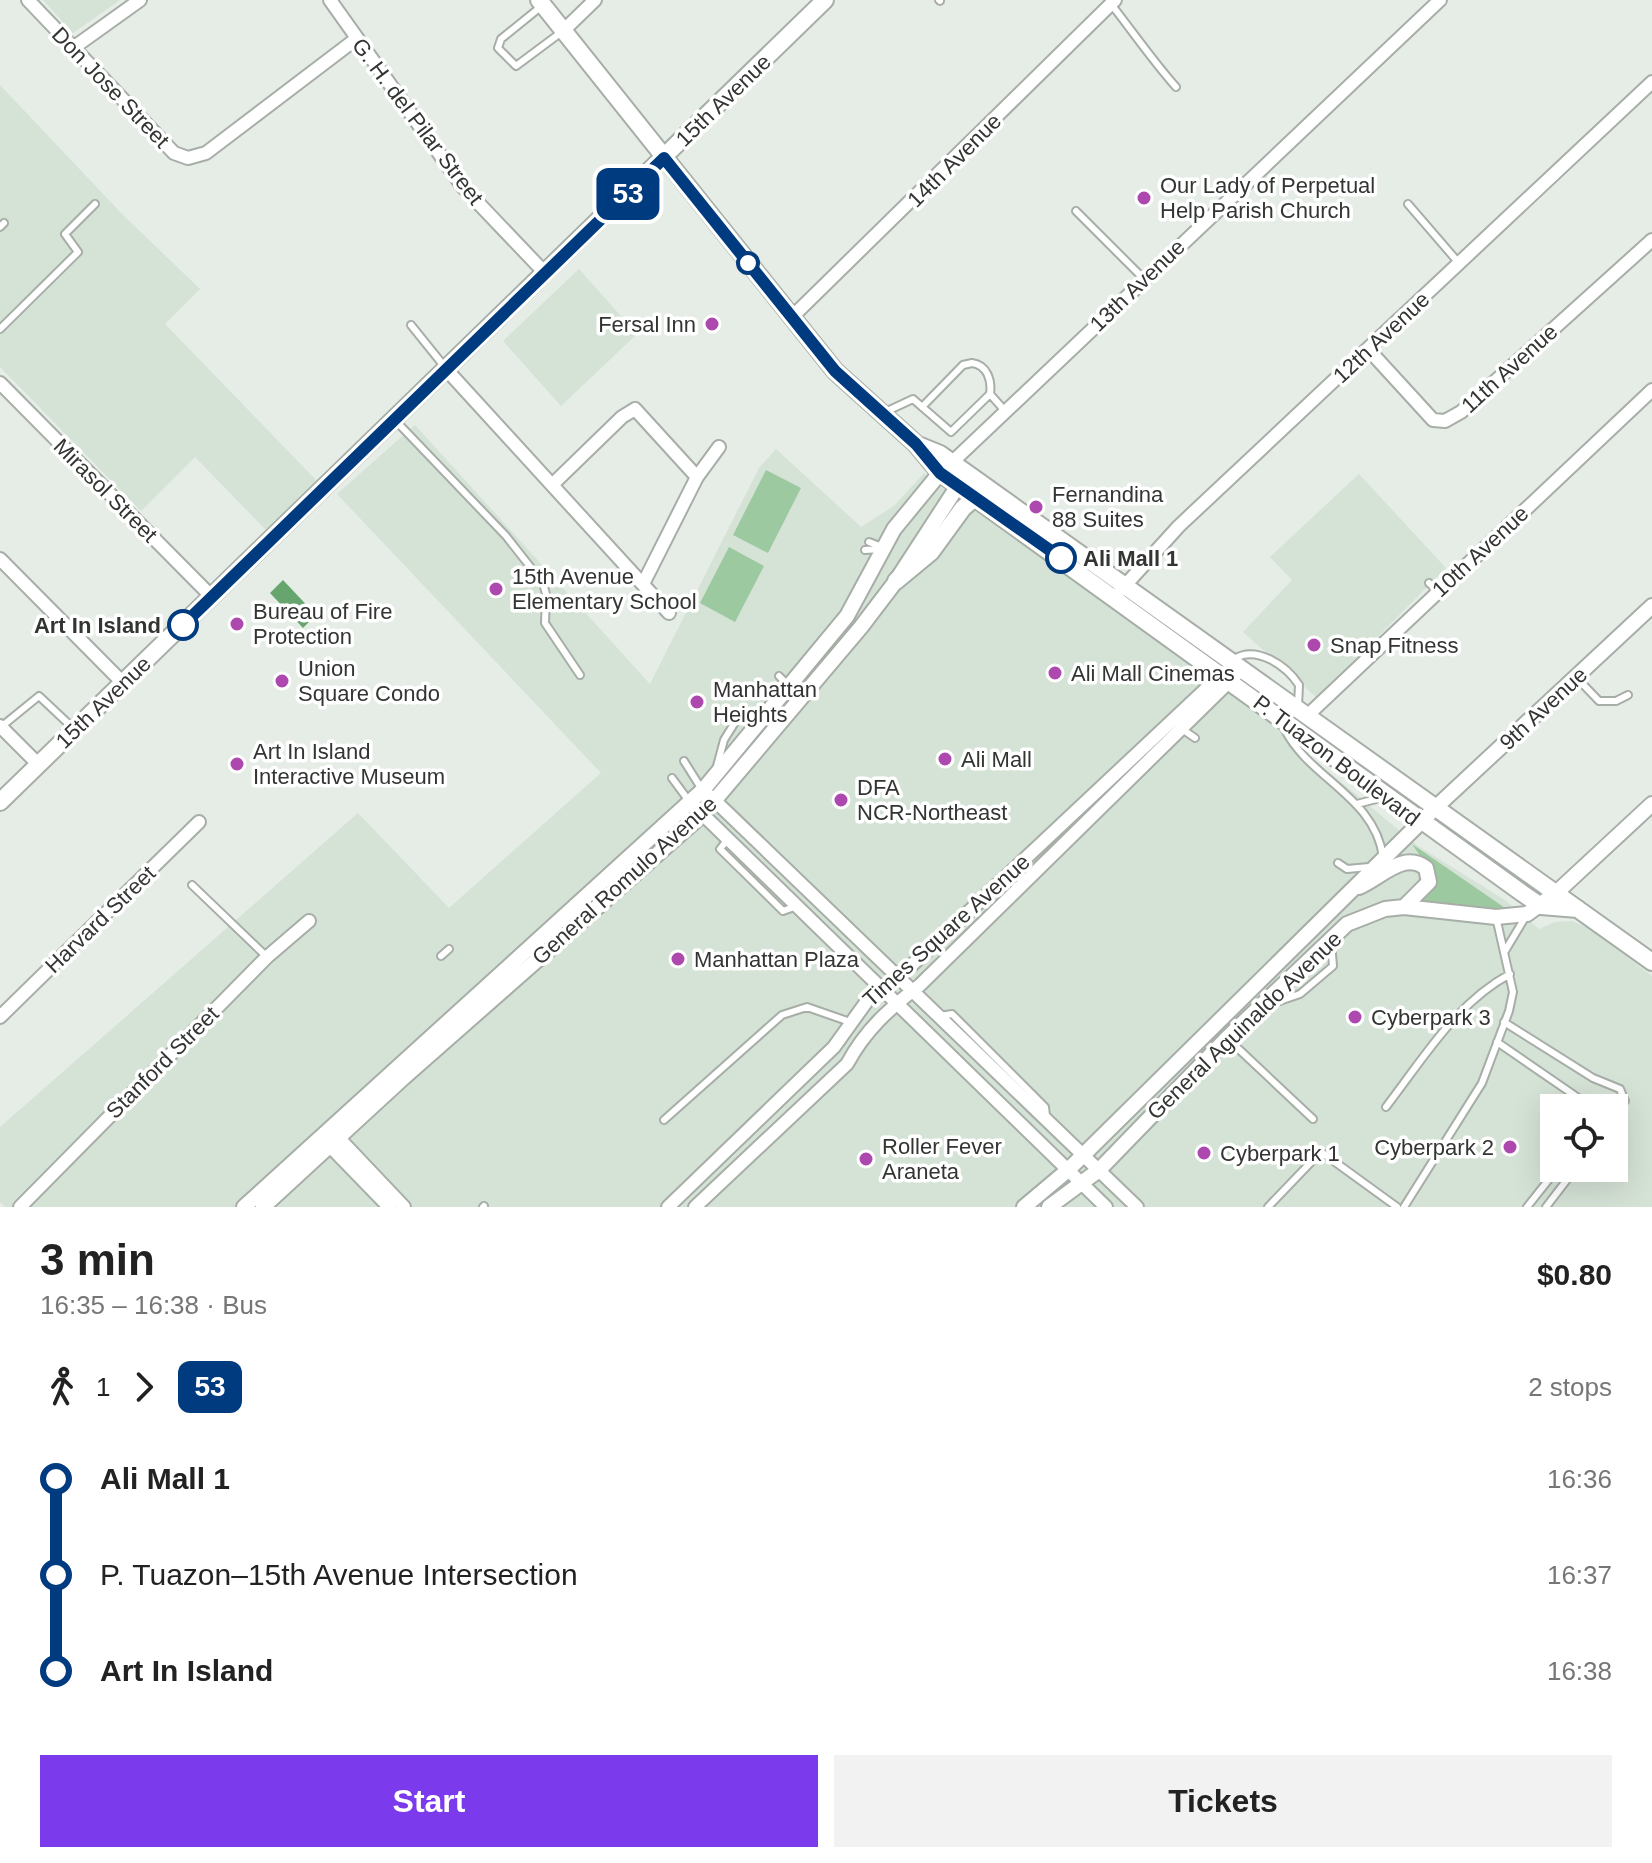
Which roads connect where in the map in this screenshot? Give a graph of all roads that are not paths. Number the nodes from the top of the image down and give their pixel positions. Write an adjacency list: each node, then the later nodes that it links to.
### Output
1 (28, 0): 11 (street, Don Jose Street)
2 (140, 0): 11 (street)
3 (330, 0): 10 (street, G. H. del Pilar Street)
4 (595, 0): 9 (street)
5 (825, 0): 14 (main road, 15th Avenue)
6 (1440, 0): 21 (street, 13th Avenue)
7 (541, 2): 9 (main road, P. Tuazon Boulevard); 9 (lane)
8 (1113, 2): 13 (lane); 22 (street, 14th Avenue)
9 (563, 31): 14 (main road, P. Tuazon Boulevard)
10 (356, 39): 11 (street, Don Jose Street); 20 (street, G. H. del Pilar Street)
11 (73, 48)
12 (1652, 82): 19 (street, 12th Avenue)
13 (1176, 87)
14 (664, 158): 20 (main road, 15th Avenue); 22 (main road, P. Tuazon Boulevard)
15 (95, 204): 24 (lane)
16 (1408, 204): 19 (lane)
17 (1076, 211): 21 (lane)
18 (1652, 240): 25 (street, 11th Avenue)
19 (1459, 263): 25 (street, 12th Avenue)
20 (545, 273): 26 (main road, 15th Avenue)
21 (1143, 278): 31 (street, 13th Avenue)
22 (791, 318): 32 (main road, P. Tuazon Boulevard)
23 (411, 325): 26 (lane)
24 (0, 329)
25 (1368, 349): 47 (street, 12th Avenue)
26 (445, 368): 33 (main road, 15th Avenue); 37 (street)
27 (0, 383): 48 (street, Mirasol Street)
28 (1652, 390): 59 (street, 10th Avenue)
29 (990, 394): 30 (lane); 30 (lane); 31 (lane)
30 (922, 407): 32 (lane)
31 (1006, 412): 35 (street, 13th Avenue)
32 (882, 414): 35 (main road, P. Tuazon Boulevard)
33 (394, 419): 48 (main road, 15th Avenue); 52 (lane)
34 (719, 447): 36 (street)
35 (954, 473): 38 (main road, P. Tuazon Boulevard); 39 (street, General Romulo Avenue); 43 (street, General Romulo Avenue); 47 (main road, P. Tuazon Boulevard)
36 (697, 477): 37 (street); 46 (street)
37 (553, 484): 46 (street)
38 (976, 497): 45 (main road); 47 (main road, P. Tuazon Boulevard)
39 (894, 529): 41 (street, General Romulo Avenue); 43 (street)
40 (869, 542): 41 (lane)
41 (885, 548): 42 (lane); 55 (street, General Romulo Avenue)
42 (865, 550)
43 (917, 550): 45 (street, General Romulo Avenue)
44 (0, 559): 56 (street)
45 (896, 581): 57 (street, General Romulo Avenue)
46 (643, 584): 50 (street)
47 (1120, 590): 51 (main road, P. Tuazon Boulevard); 54 (main road, P. Tuazon Boulevard)
48 (212, 597): 56 (main road, 15th Avenue)
49 (1652, 606): 53 (street, 9th Avenue)
50 (669, 613)
51 (1238, 664): 54 (street, Times Square Avenue); 59 (main road, P. Tuazon Boulevard)
52 (580, 675)
53 (1576, 677): 58 (lane); 78 (street, 9th Avenue)
54 (1227, 679): 60 (main road, P. Tuazon Boulevard); 63 (street, Times Square Avenue); 64 (street, Times Square Avenue)
55 (785, 681): 57 (lane); 69 (street, General Romulo Avenue)
56 (123, 683): 65 (main road, 15th Avenue)
57 (809, 692): 73 (street, General Romulo Avenue)
58 (1628, 695)
59 (1304, 710): 78 (main road, P. Tuazon Boulevard)
60 (1279, 716): 72 (main road, P. Tuazon Boulevard); 76 (lane)
61 (737, 719): 69 (lane)
62 (0, 726): 65 (lane); 68 (street)
63 (1163, 726): 64 (lane); 100 (street, Times Square Avenue)
64 (1185, 729): 66 (lane); 102 (street, Times Square Avenue)
65 (75, 730): 68 (main road, 15th Avenue)
66 (1195, 738)
67 (684, 761): 71 (lane)
68 (39, 765): 74 (main road, 15th Avenue)
69 (716, 773): 71 (street, General Romulo Avenue)
70 (672, 778): 75 (lane)
71 (703, 790): 73 (street); 75 (street, General Romulo Avenue)
72 (1386, 797): 76 (lane); 81 (main road, P. Tuazon Boulevard)
73 (715, 801): 79 (street, General Romulo Avenue); 100 (street)
74 (0, 802)
75 (690, 802): 79 (street); 95 (street, General Romulo Avenue)
76 (1357, 804): 82 (lane)
77 (1652, 804): 86 (street)
78 (1434, 809): 81 (street, General Aguinaldo Avenue); 86 (main road, P. Tuazon Boulevard)
79 (703, 814): 95 (street, General Romulo Avenue); 101 (street)
80 (199, 822): 105 (street, Harvard Street)
81 (1420, 822): 82 (street, General Aguinaldo Avenue); 89 (main road, P. Tuazon Boulevard)
82 (1380, 862): 83 (lane); 85 (street, General Aguinaldo Avenue)
83 (1338, 863)
84 (192, 885): 97 (lane)
85 (1350, 891): 87 (street); 116 (street, General Aguinaldo Avenue)
86 (1556, 893): 88 (main road, P. Tuazon Boulevard); 89 (street)
87 (1404, 907): 90 (street, General Aguinaldo Avenue); 92 (street, General Aguinaldo Avenue)
88 (1578, 909): 89 (main road); 98 (main road, P. Tuazon Boulevard)
89 (1534, 910): 90 (street, General Aguinaldo Avenue); 94 (lane)
90 (1496, 917): 94 (lane)
91 (309, 921): 97 (street, Stanford Street)
92 (1332, 937): 104 (street, General Aguinaldo Avenue); 104 (lane)
93 (449, 949): 96 (lane)
94 (1505, 951): 99 (lane)
95 (521, 955): 115 (street, General Romulo Avenue)
96 (441, 956)
97 (267, 957): 122 (street, Stanford Street)
98 (1652, 962)
99 (1510, 974): 107 (lane); 112 (lane)
100 (898, 976): 101 (street, Times Square Avenue); 102 (street)
101 (883, 987): 103 (street); 106 (street, Times Square Avenue)
102 (913, 990): 103 (street, Times Square Avenue); 116 (street)
103 (897, 1002): 117 (street); 128 (street, Times Square Avenue)
104 (1257, 1009): 108 (street, General Aguinaldo Avenue)
105 (0, 1017)
106 (850, 1022): 114 (lane); 127 (street, Times Square Avenue)
107 (1504, 1022): 109 (lane); 111 (lane)
108 (1227, 1038): 113 (lane); 118 (street, General Aguinaldo Avenue)
109 (1497, 1042): 110 (lane); 135 (lane)
110 (1573, 1094)
111 (1622, 1094)
112 (1386, 1107)
113 (1313, 1119)
114 (664, 1120)
115 (330, 1138): 123 (street, General Romulo Avenue); 124 (street, General Romulo Avenue); 125 (street); 126 (street)
116 (1083, 1155): 117 (street, General Aguinaldo Avenue); 118 (street)
117 (1068, 1170): 121 (street); 129 (street, General Aguinaldo Avenue)
118 (1099, 1170): 121 (street, General Aguinaldo Avenue); 132 (street)
119 (1547, 1182): 136 (lane)
120 (1565, 1182): 137 (lane)
121 (1081, 1183): 130 (street, General Aguinaldo Avenue); 131 (street)
122 (20, 1207)
123 (244, 1207)
124 (263, 1207)
125 (389, 1207)
126 (404, 1207)
127 (668, 1207)
128 (695, 1207)
129 (1024, 1207)
130 (1049, 1207)
131 (1106, 1207)
132 (1137, 1207)
133 (1268, 1207): 134 (lane)
134 (1397, 1207)
135 (1404, 1207)
136 (1527, 1207)
137 (1546, 1207)

